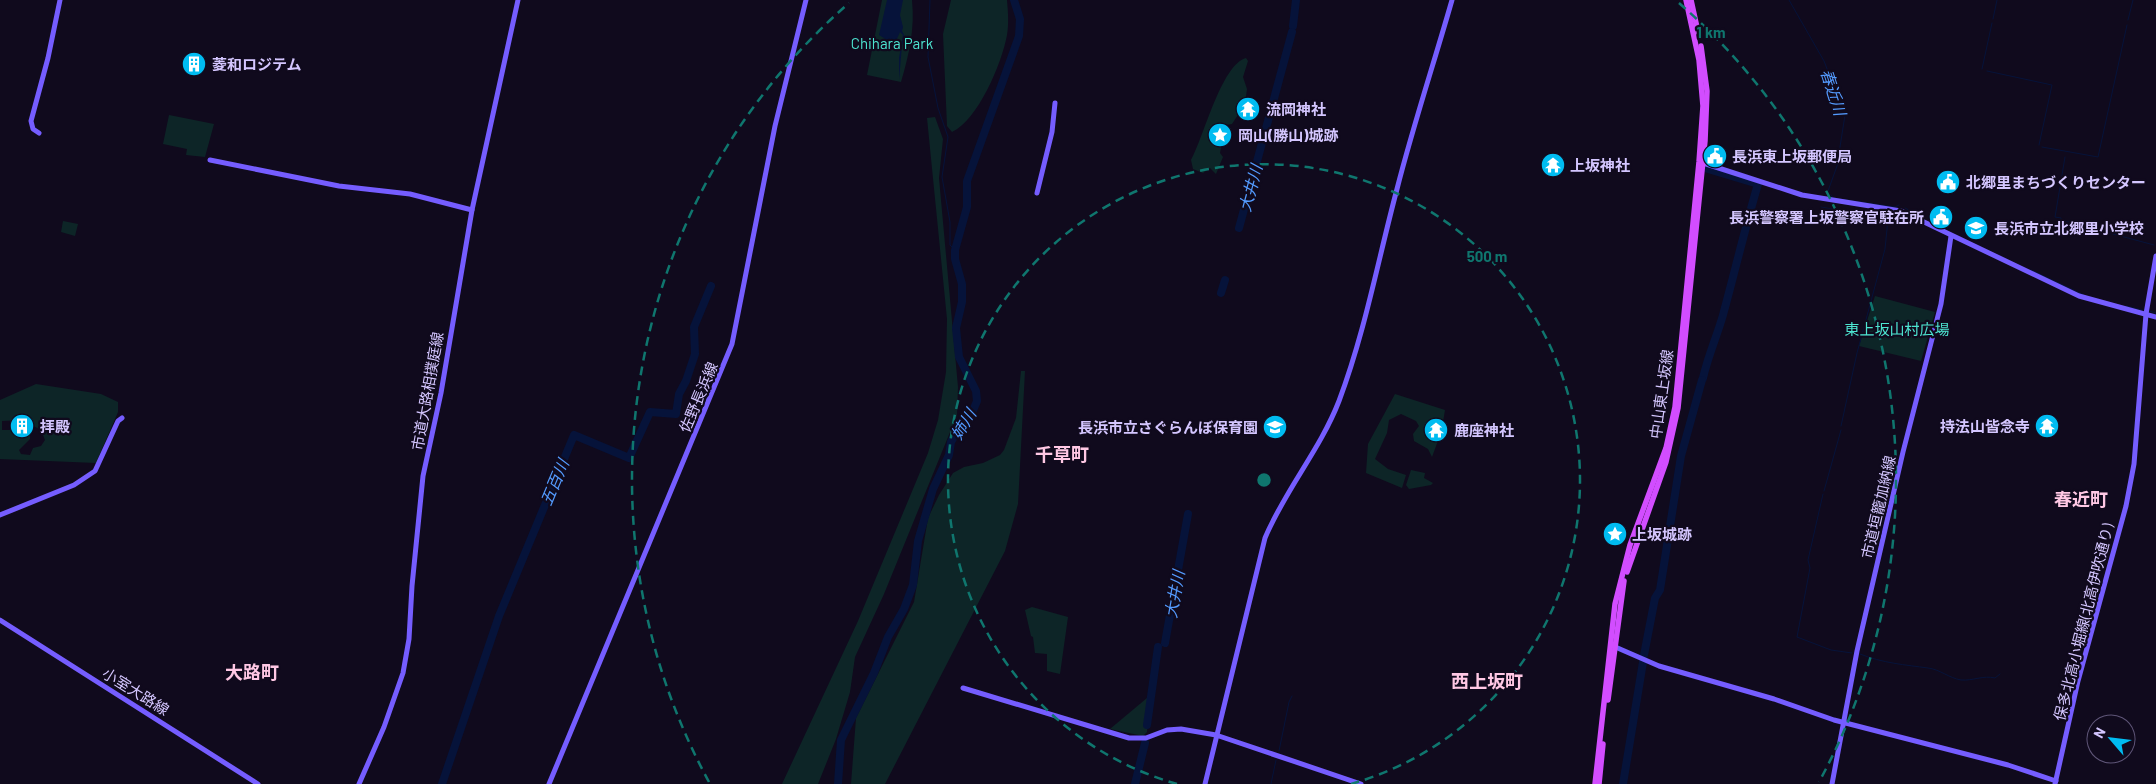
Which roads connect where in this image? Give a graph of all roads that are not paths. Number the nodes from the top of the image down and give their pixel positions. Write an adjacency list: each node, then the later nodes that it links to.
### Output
1 (60, 0): 8 (street)
2 (518, 0): 12 (street, 市道大路相撲庭線)
3 (806, 0): 27 (street, 佐野長浜線)
4 (1452, 0): 23 (street)
5 (1686, 0): 10 (main road, 中山東上坂線)
6 (1691, 0): 10 (main road, 中山東上坂線)
7 (1055, 104): 11 (street)
8 (39, 133)
9 (210, 160): 12 (street)
10 (1701, 163): 13 (street); 20 (main road, 中山東上坂線)
11 (1037, 193)
12 (472, 210): 26 (street, 市道大路相撲庭線)
13 (1951, 236): 15 (street); 22 (street, 市道垣籠加納線)
14 (2156, 256): 15 (street, 保多北高小堀線(北高伊吹通り))
15 (2146, 314): 16 (street); 24 (street, 保多北高小堀線(北高伊吹通り))
16 (2156, 317)
17 (122, 418): 18 (street)
18 (0, 515)
19 (0, 620): 25 (street, 小室大路線)
20 (1612, 646): 22 (street); 30 (main road, 中山東上坂線); 31 (main road, 中山東上坂線)
21 (963, 688): 23 (street)
22 (1843, 723): 24 (street); 32 (street, 市道垣籠加納線)
23 (1216, 735): 28 (street); 29 (street)
24 (2056, 783)
25 (258, 784)
26 (359, 784)
27 (550, 784)
28 (1205, 784)
29 (1361, 784)
30 (1595, 784)
31 (1599, 784)
32 (1832, 784)

